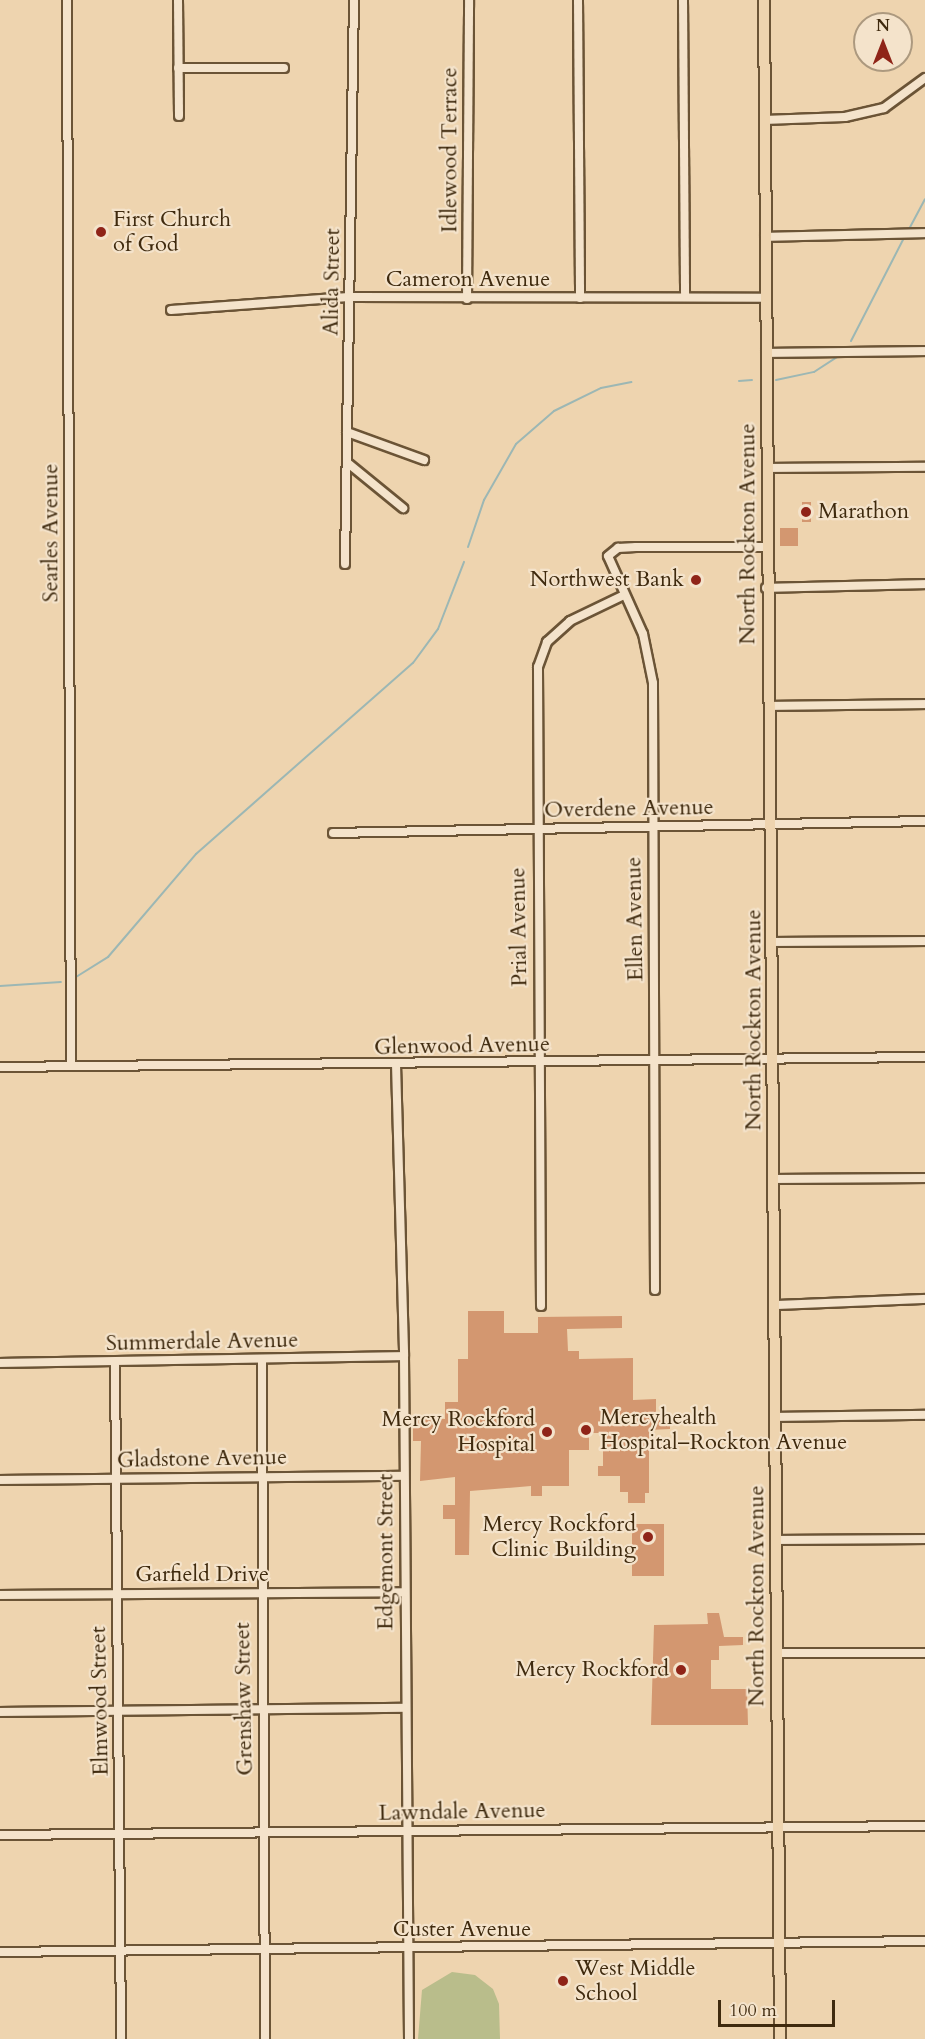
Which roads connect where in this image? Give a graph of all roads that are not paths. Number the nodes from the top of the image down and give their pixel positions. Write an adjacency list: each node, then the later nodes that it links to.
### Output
1 (67, 0): 49 (street, Searles Avenue)
2 (178, 0): 8 (street)
3 (354, 0): 15 (street, Alida Street)
4 (469, 0): 19 (street, Idlewood Terrace)
5 (578, 0): 17 (street)
6 (683, 0): 16 (street)
7 (764, 0): 12 (main road, North Rockton Avenue)
8 (178, 68): 9 (street); 11 (street)
9 (284, 68)
10 (925, 78): 12 (street)
11 (179, 116)
12 (764, 120): 14 (main road, North Rockton Avenue)
13 (925, 233): 14 (street)
14 (765, 237): 18 (main road, North Rockton Avenue)
15 (350, 297): 19 (street, Cameron Avenue); 20 (street, Cameron Avenue); 23 (street, Alida Street)
16 (685, 297): 17 (street, Cameron Avenue); 18 (street, Cameron Avenue)
17 (580, 298): 19 (street, Cameron Avenue)
18 (766, 298): 22 (main road, North Rockton Avenue)
19 (467, 299)
20 (171, 310)
21 (925, 351): 22 (street)
22 (766, 353): 27 (main road, North Rockton Avenue)
23 (348, 432): 24 (street); 25 (street, Alida Street)
24 (424, 460)
25 (349, 464): 28 (street); 30 (street, Alida Street)
26 (925, 467): 27 (street)
27 (767, 468): 29 (main road, North Rockton Avenue)
28 (403, 508)
29 (766, 547): 32 (main road, North Rockton Avenue); 33 (street, Ellen Avenue)
30 (345, 564)
31 (925, 584): 32 (street)
32 (766, 588): 35 (main road, North Rockton Avenue)
33 (624, 595): 38 (street, Ellen Avenue); 39 (street, Prial Avenue)
34 (925, 704): 35 (street)
35 (769, 706): 37 (main road, North Rockton Avenue)
36 (925, 821): 37 (street, Overdene Avenue)
37 (771, 824): 38 (street, Overdene Avenue); 42 (main road, North Rockton Avenue)
38 (652, 826): 39 (street, Overdene Avenue); 44 (street, Ellen Avenue)
39 (536, 829): 40 (street, Overdene Avenue); 46 (street, Prial Avenue)
40 (333, 833)
41 (925, 941): 42 (street)
42 (774, 942): 45 (main road, North Rockton Avenue)
43 (925, 1057): 45 (street, Glenwood Avenue)
44 (655, 1062): 45 (street, Glenwood Avenue); 46 (street, Glenwood Avenue); 52 (street, Ellen Avenue)
45 (774, 1062): 51 (main road, North Rockton Avenue)
46 (538, 1063): 47 (street, Glenwood Avenue); 55 (street, Prial Avenue)
47 (396, 1064): 49 (street, Glenwood Avenue); 56 (street, Edgemont Street)
48 (0, 1066): 49 (street, Glenwood Avenue)
49 (71, 1066)
50 (925, 1178): 51 (street)
51 (775, 1179): 54 (main road, North Rockton Avenue)
52 (655, 1290)
53 (925, 1299): 54 (street)
54 (775, 1305): 61 (main road, North Rockton Avenue)
55 (541, 1306)
56 (404, 1356): 57 (street, Summerdale Avenue); 62 (street, Edgemont Street)
57 (262, 1359): 58 (street, Summerdale Avenue); 63 (street, Grenshaw Street)
58 (115, 1362): 59 (street, Summerdale Avenue); 64 (street, Elmwood Street)
59 (0, 1363)
60 (925, 1414): 61 (street)
61 (775, 1417): 67 (main road, North Rockton Avenue)
62 (404, 1476): 63 (street, Gladstone Avenue); 68 (street, Edgemont Street)
63 (260, 1477): 64 (street, Gladstone Avenue); 69 (street, Grenshaw Street)
64 (116, 1478): 65 (street, Gladstone Avenue); 70 (street, Elmwood Street)
65 (0, 1480)
66 (925, 1539): 67 (street)
67 (776, 1540): 72 (main road, North Rockton Avenue)
68 (404, 1592): 69 (street, Garfield Drive); 75 (street, Edgemont Street)
69 (260, 1593): 70 (street, Garfield Drive); 74 (street, Grenshaw Street)
70 (117, 1594): 71 (street, Garfield Drive); 76 (street, Elmwood Street)
71 (0, 1595)
72 (777, 1653): 73 (street); 78 (main road, North Rockton Avenue)
73 (925, 1653)
74 (263, 1708): 75 (street); 76 (street); 80 (street, Grenshaw Street)
75 (405, 1708): 81 (street, Edgemont Street)
76 (119, 1711): 77 (street); 82 (street, Elmwood Street)
77 (0, 1712)
78 (779, 1826): 79 (street, Lawndale Avenue); 81 (street, Lawndale Avenue); 85 (main road, North Rockton Avenue)
79 (925, 1826)
80 (265, 1830): 81 (street, Lawndale Avenue); 82 (street, Lawndale Avenue); 87 (street, Grenshaw Street)
81 (409, 1831): 86 (street, Edgemont Street)
82 (120, 1833): 83 (street, Lawndale Avenue); 88 (street, Elmwood Street)
83 (0, 1835)
84 (925, 1941): 85 (street, Custer Avenue)
85 (779, 1946): 86 (street, Custer Avenue); 93 (main road, North Rockton Avenue)
86 (408, 1948): 87 (street, Custer Avenue); 92 (street, Edgemont Street)
87 (264, 1949): 88 (street, Custer Avenue); 91 (street, Grenshaw Street)
88 (121, 1950): 89 (street, Custer Avenue); 90 (street, Elmwood Street)
89 (0, 1952)
90 (121, 2039)
91 (265, 2039)
92 (409, 2039)
93 (780, 2039)

